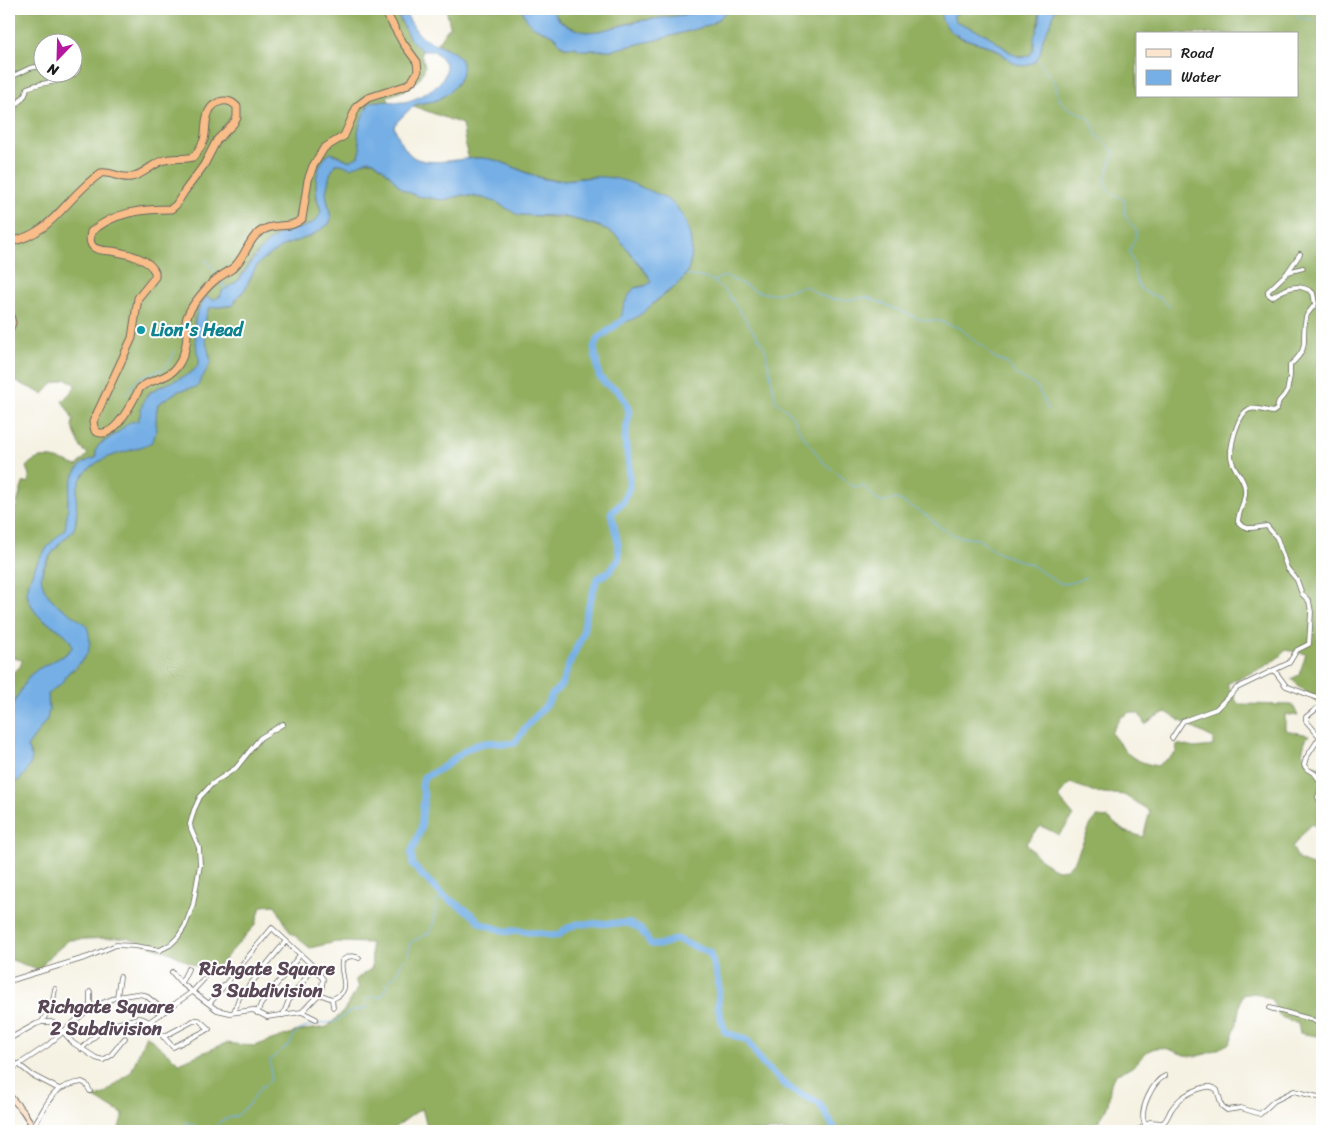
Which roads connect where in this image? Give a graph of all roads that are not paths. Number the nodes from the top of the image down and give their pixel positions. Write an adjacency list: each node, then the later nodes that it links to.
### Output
1 (384, 9): 6 (highway)
2 (32, 69): 3 (street)
3 (9, 78)
4 (46, 82): 5 (street)
5 (9, 114)
6 (9, 242)
7 (1300, 254): 9 (street)
8 (1303, 268): 9 (street)
9 (1287, 273): 12 (street)
10 (9, 312): 11 (highway)
11 (9, 330)
12 (1274, 670): 14 (street); 15 (street)
13 (283, 724): 26 (street)
14 (1172, 738)
15 (1322, 805)
16 (1322, 813): 17 (street)
17 (1322, 826)
18 (286, 941): 19 (street); 34 (street); 39 (street)
19 (300, 955): 21 (street); 41 (street)
20 (359, 958): 33 (street)
21 (314, 967): 31 (street); 42 (street)
22 (188, 970): 27 (street)
23 (172, 972): 27 (street)
24 (120, 977): 32 (street)
25 (204, 980): 30 (street)
26 (9, 981)
27 (181, 983): 30 (street)
28 (55, 989): 44 (street)
29 (90, 992): 36 (street)
30 (192, 992): 34 (street); 38 (street)
31 (319, 994): 33 (street); 40 (street)
32 (117, 997): 36 (street); 38 (street)
33 (332, 999): 35 (street)
34 (208, 1004): 39 (street)
35 (333, 1007)
36 (90, 1008): 47 (street)
37 (1270, 1008): 46 (street)
38 (165, 1010): 45 (street)
39 (234, 1012): 41 (street)
40 (302, 1012): 42 (street); 43 (street)
41 (257, 1013): 42 (street)
42 (283, 1015)
43 (316, 1019)
44 (42, 1022): 47 (street); 50 (street)
45 (149, 1022): 48 (street); 51 (street)
46 (1322, 1024)
47 (62, 1032): 51 (street); 52 (street)
48 (163, 1037): 48 (street)
49 (125, 1038): 51 (street)
50 (9, 1039)
51 (81, 1049)
52 (18, 1064): 53 (street); 55 (street)
53 (9, 1071)
54 (1165, 1076): 60 (street)
55 (59, 1089): 56 (street); 61 (street)
56 (90, 1091)
57 (9, 1095): 61 (main road)
58 (1322, 1098): 59 (street)
59 (1154, 1123): 60 (street); 63 (street)
60 (1145, 1124): 62 (street)
61 (34, 1128)
62 (1136, 1131)
63 (1159, 1131)

